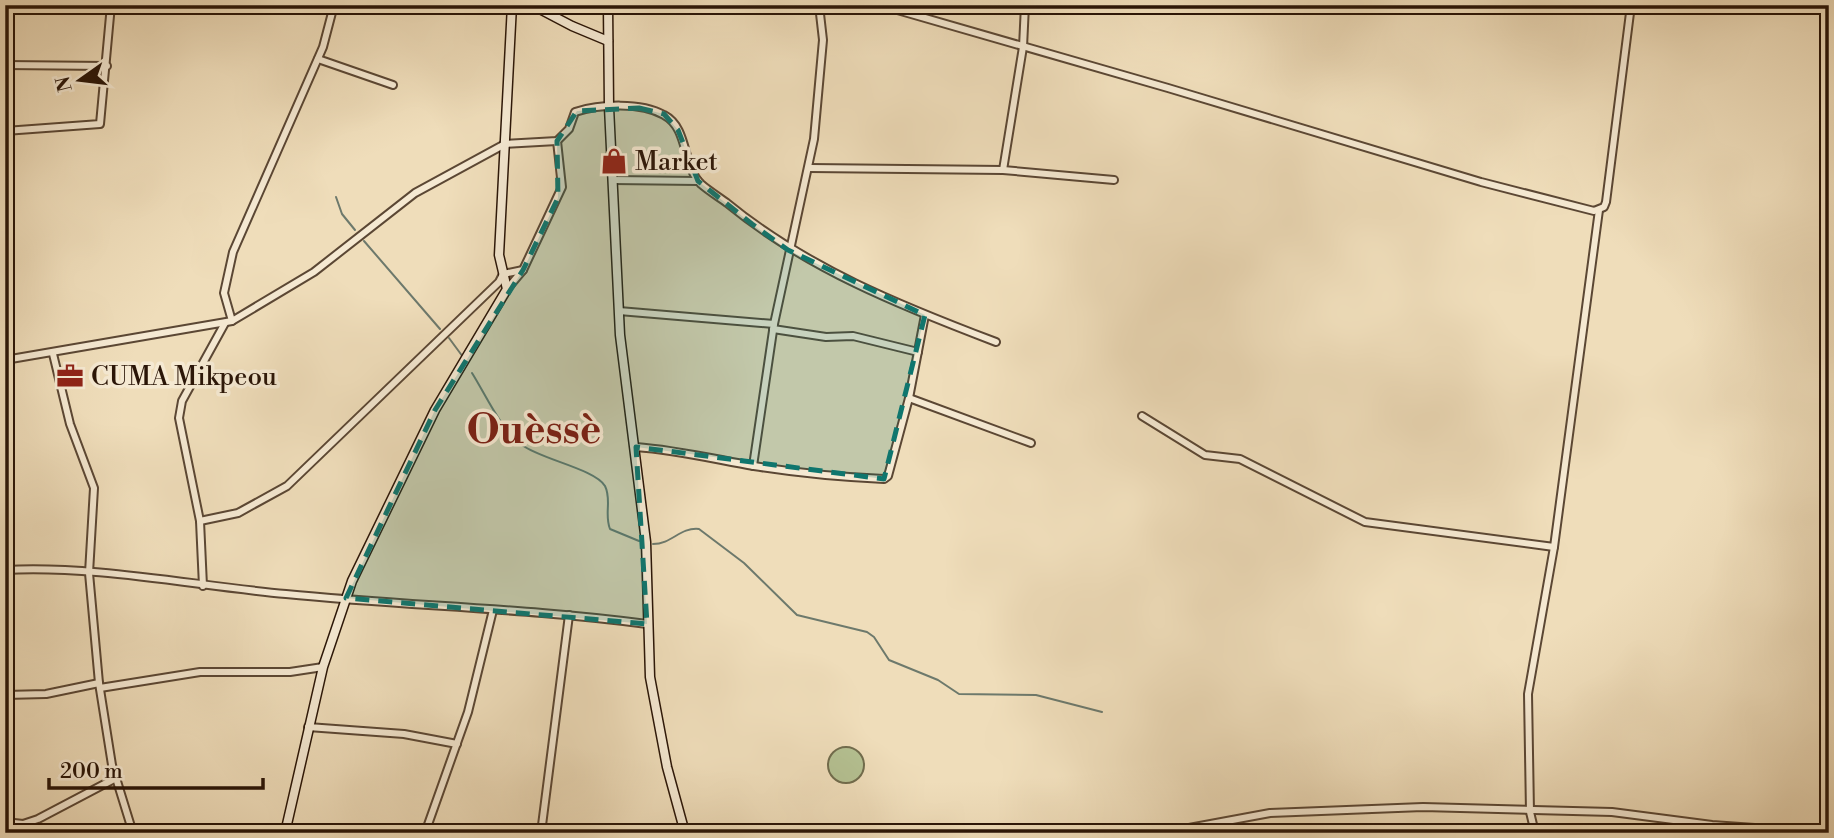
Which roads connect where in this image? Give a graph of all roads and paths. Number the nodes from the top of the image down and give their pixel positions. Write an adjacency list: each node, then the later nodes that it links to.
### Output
1 (111, 5): 14 (street)
2 (334, 5): 12 (street)
3 (512, 5): 19 (street)
4 (532, 5): 10 (street)
5 (608, 5): 10 (street)
6 (819, 5): 20 (street)
7 (880, 5): 11 (street)
8 (1025, 5): 11 (street)
9 (1631, 5): 25 (street)
10 (608, 41): 16 (street)
11 (1023, 47): 21 (street); 25 (street)
12 (318, 59): 15 (street); 32 (street)
13 (5, 65): 14 (street)
14 (107, 66): 17 (street)
15 (393, 85)
16 (609, 107): 18 (street); 22 (street); 24 (street)
17 (5, 131)
18 (557, 141): 19 (street); 27 (street)
19 (505, 144): 28 (street); 32 (street)
20 (810, 167): 21 (street); 26 (street)
21 (1003, 170): 23 (street)
22 (612, 180): 24 (street); 30 (street)
23 (1114, 180)
24 (698, 181): 26 (street)
25 (1599, 210): 44 (street)
26 (788, 250): 31 (street); 33 (street)
27 (523, 270): 28 (street); 29 (street)
28 (503, 274): 29 (street); 43 (street)
29 (506, 289): 48 (street)
30 (619, 311): 33 (street); 41 (street)
31 (925, 315): 34 (street); 35 (street)
32 (229, 322): 36 (street); 43 (street)
33 (773, 327): 35 (street); 42 (street)
34 (996, 342)
35 (918, 352): 38 (street)
36 (53, 354): 37 (street); 46 (street)
37 (5, 360)
38 (909, 398): 40 (street); 42 (street)
39 (1142, 416): 44 (street)
40 (1031, 443)
41 (636, 447): 42 (street); 51 (street)
42 (754, 466)
43 (200, 521): 47 (street)
44 (1554, 547): 58 (street)
45 (5, 570): 46 (street)
46 (89, 573): 47 (street); 53 (street)
47 (203, 586): 48 (street)
48 (346, 598): 49 (street); 52 (street)
49 (493, 610): 50 (street); 56 (street)
50 (569, 615): 51 (street); 63 (street)
51 (647, 624): 64 (street)
52 (323, 667): 53 (street); 55 (street)
53 (99, 686): 54 (street); 57 (street)
54 (5, 695)
55 (308, 727): 56 (street); 61 (street)
56 (457, 744): 62 (street)
57 (116, 778): 59 (street); 60 (street)
58 (1530, 812): 65 (street); 66 (street); 67 (street)
59 (5, 822)
60 (133, 833)
61 (285, 833)
62 (425, 833)
63 (541, 833)
64 (685, 833)
65 (1162, 833)
66 (1535, 833)
67 (1829, 833)

